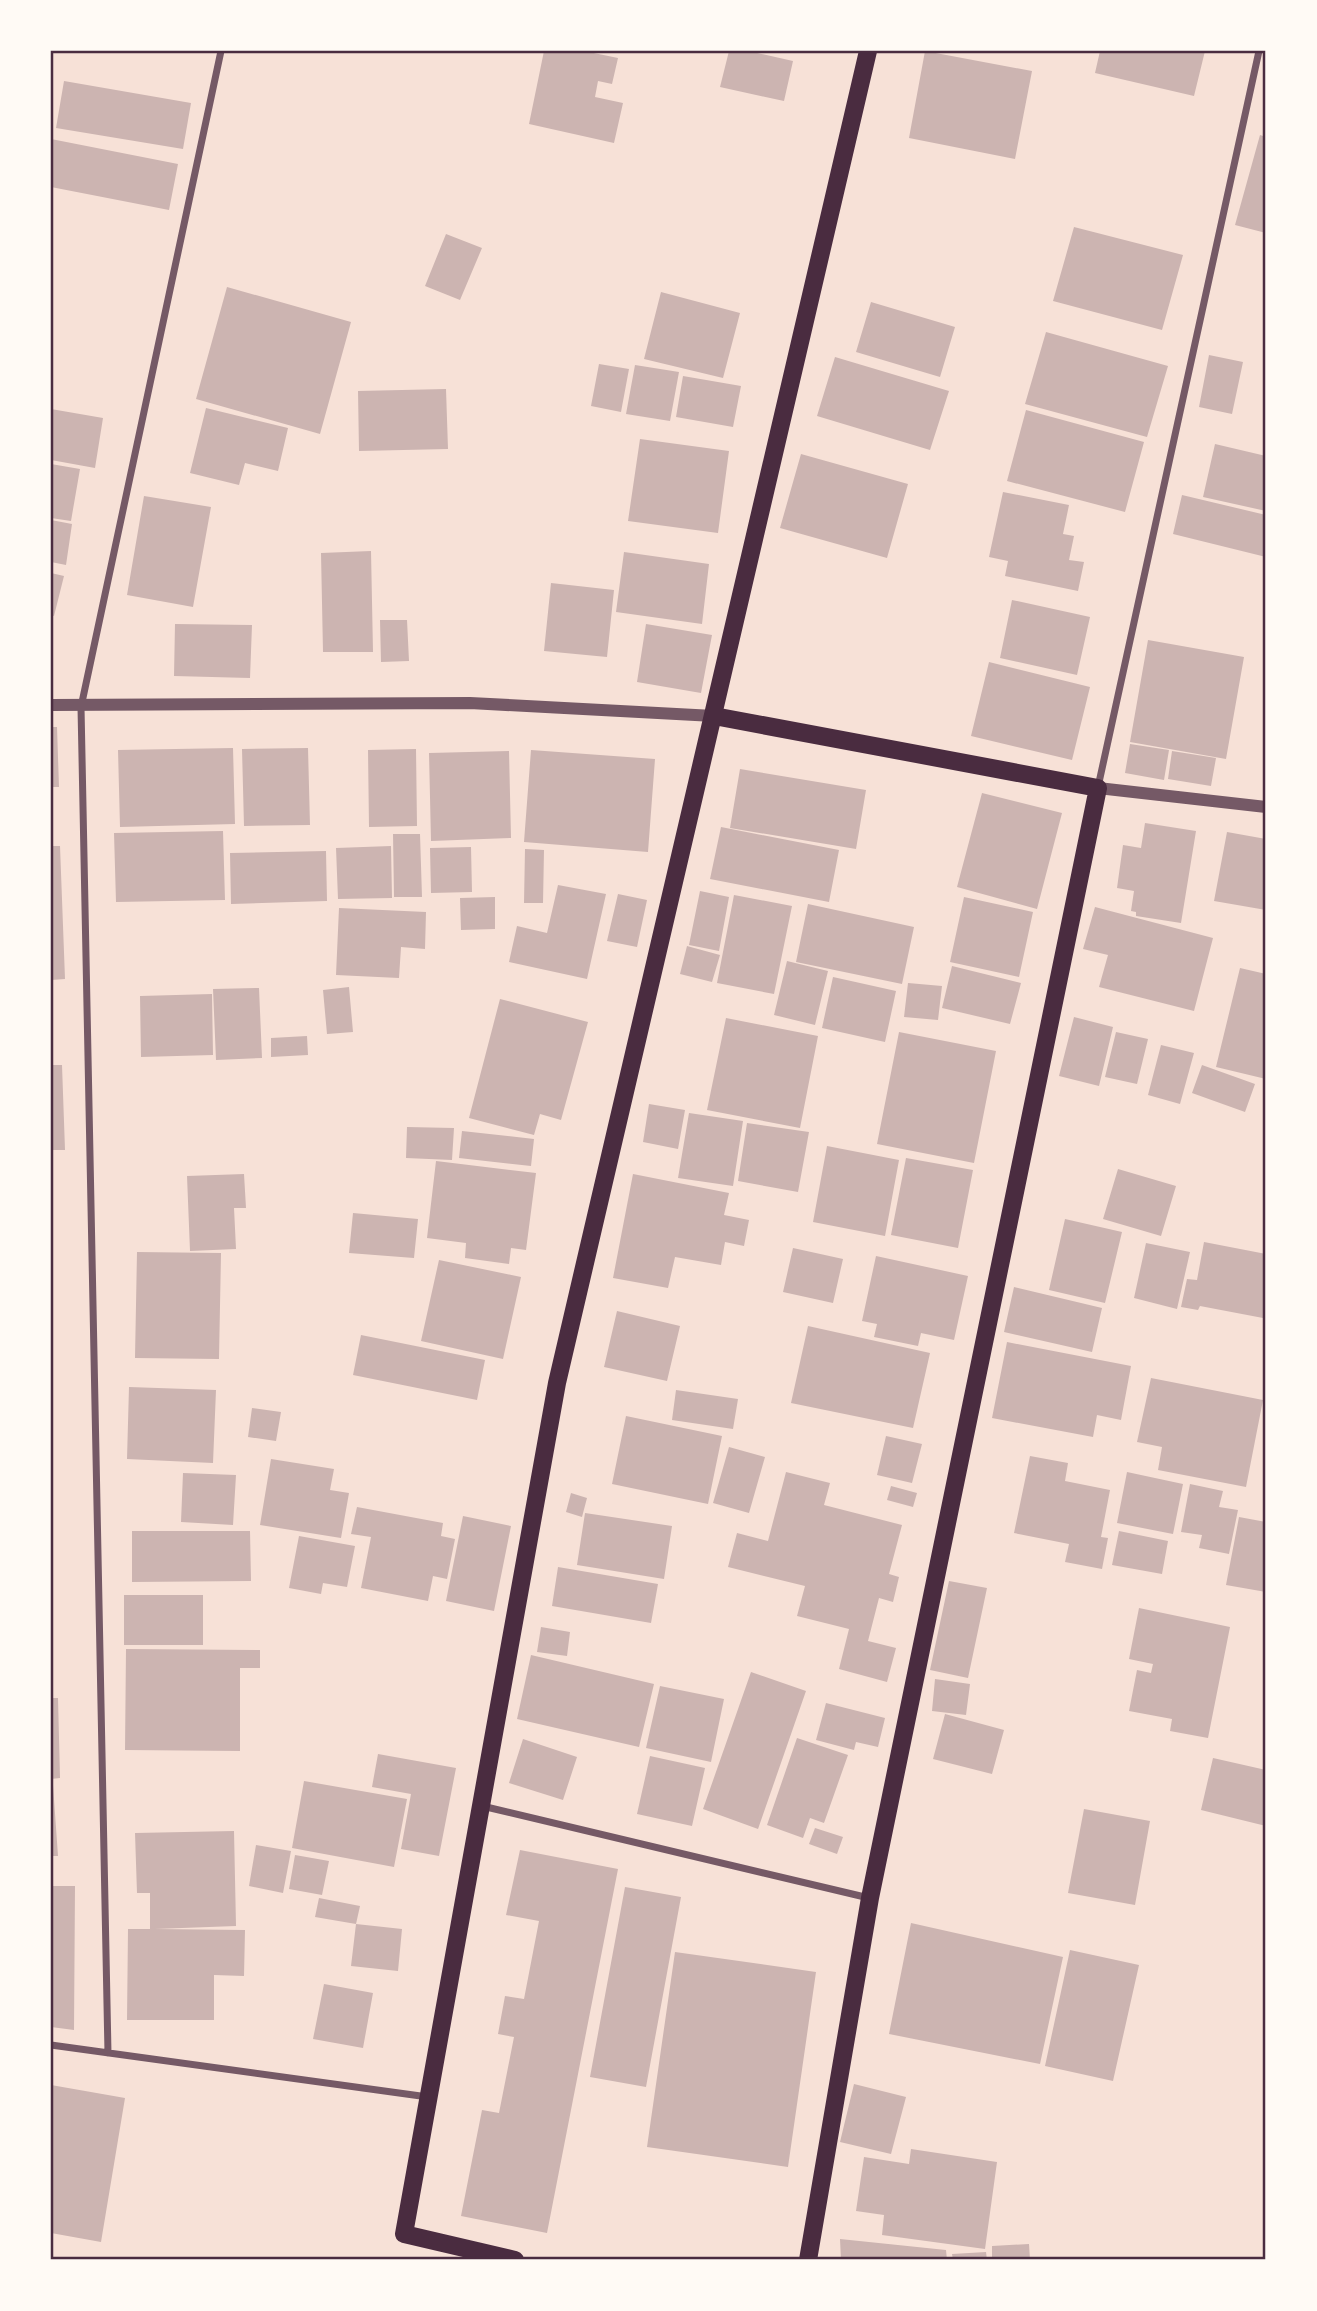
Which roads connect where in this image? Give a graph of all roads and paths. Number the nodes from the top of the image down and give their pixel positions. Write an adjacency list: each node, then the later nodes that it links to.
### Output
1 (220, 51): 5 (street)
2 (868, 51): 6 (main road)
3 (1259, 51): 7 (street)
4 (51, 705): 5 (street)
5 (81, 706): 6 (street); 12 (street)
6 (714, 716): 7 (main road); 9 (main road)
7 (1098, 788): 8 (street); 10 (main road)
8 (1266, 807)
9 (481, 1806): 10 (street); 13 (main road)
10 (870, 1898): 15 (main road)
11 (51, 2045): 12 (street)
12 (108, 2053): 13 (street)
13 (428, 2097): 14 (main road)
14 (515, 2260)
15 (808, 2260)

